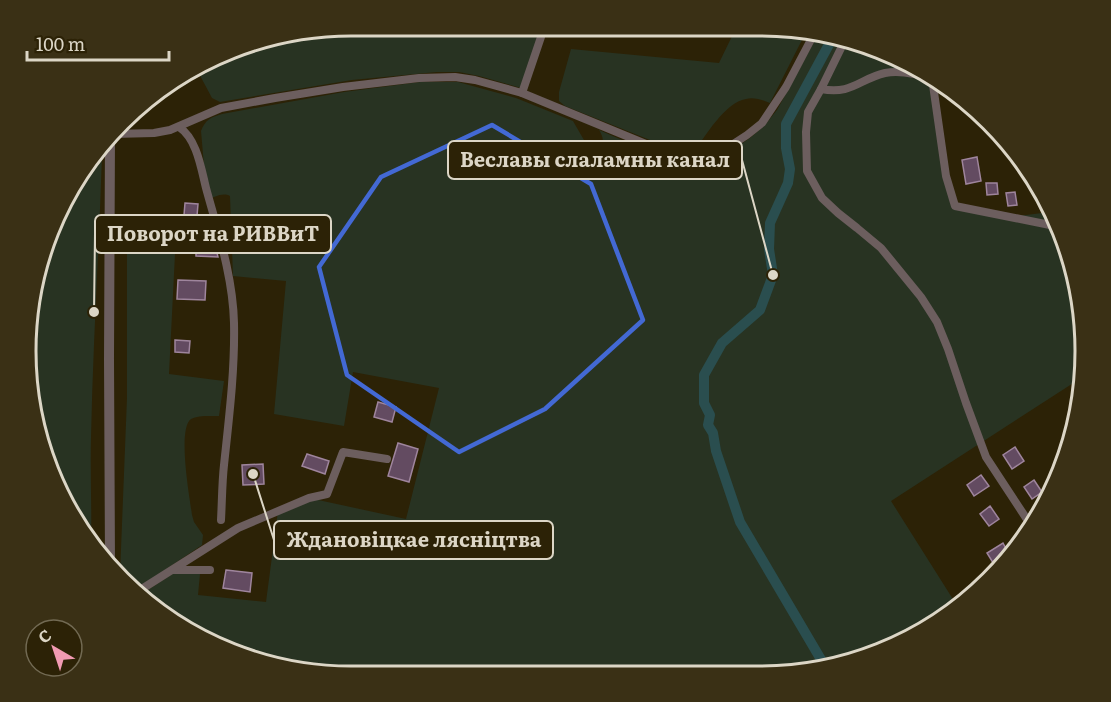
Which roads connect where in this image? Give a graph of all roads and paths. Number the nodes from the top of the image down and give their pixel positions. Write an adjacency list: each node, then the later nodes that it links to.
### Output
1 (540, 36): 7 (street)
2 (811, 40): 7 (street)
3 (842, 47): 6 (street)
4 (908, 73): 6 (street)
5 (933, 88): 11 (street)
6 (821, 89): 13 (street)
7 (522, 93): 8 (street)
8 (179, 127): 9 (street); 14 (street)
9 (122, 134)
10 (111, 147): 15 (street)
11 (1049, 225)
12 (387, 459): 16 (street)
13 (1027, 519)
14 (221, 520)
15 (110, 554)
16 (172, 570): 17 (street); 18 (street)
17 (210, 570)
18 (143, 588)

